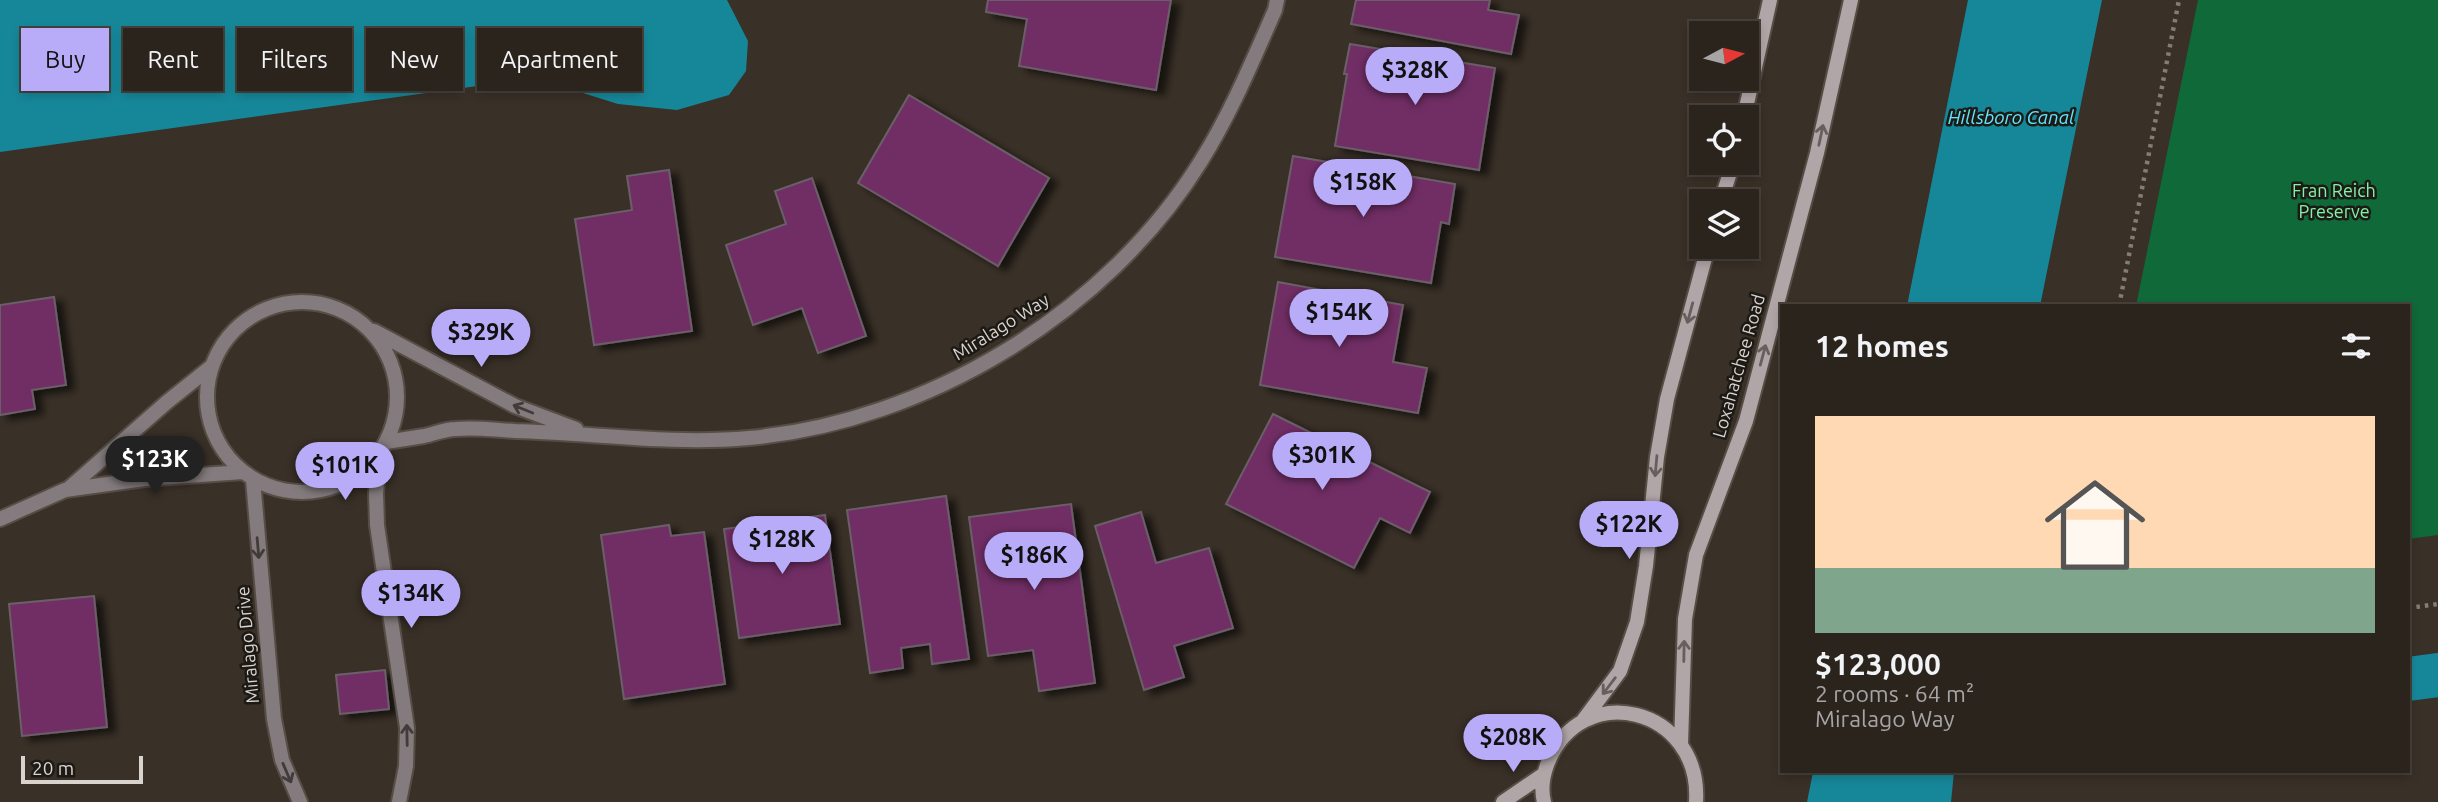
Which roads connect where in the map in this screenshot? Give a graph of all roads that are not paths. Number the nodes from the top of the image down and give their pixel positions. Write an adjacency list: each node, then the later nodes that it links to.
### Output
1 (1277, 0): 8 (street, Miralago Way)
2 (1770, 0): 4 (main road)
3 (1851, 0): 14 (main road, Loxahatchee Road, one-way to 3)
4 (1747, 105)
5 (1705, 259): 13 (main road, one-way to 13)
6 (365, 326): 7 (street); 8 (street, Miralago Way, one-way to 6); 9 (street)
7 (212, 366): 10 (street); 11 (street)
8 (587, 433): 9 (street, Miralago Way)
9 (383, 447): 10 (street); 17 (street, one-way to 9)
10 (248, 476): 11 (street); 16 (street, Miralago Drive, one-way to 16)
11 (65, 490): 12 (street)
12 (0, 519)
13 (1582, 722): 14 (main road); 15 (main road)
14 (1682, 744): 20 (main road)
15 (1544, 774): 18 (main road); 19 (main road)
16 (300, 802)
17 (399, 802)
18 (1503, 802)
19 (1544, 802)
20 (1696, 802)

